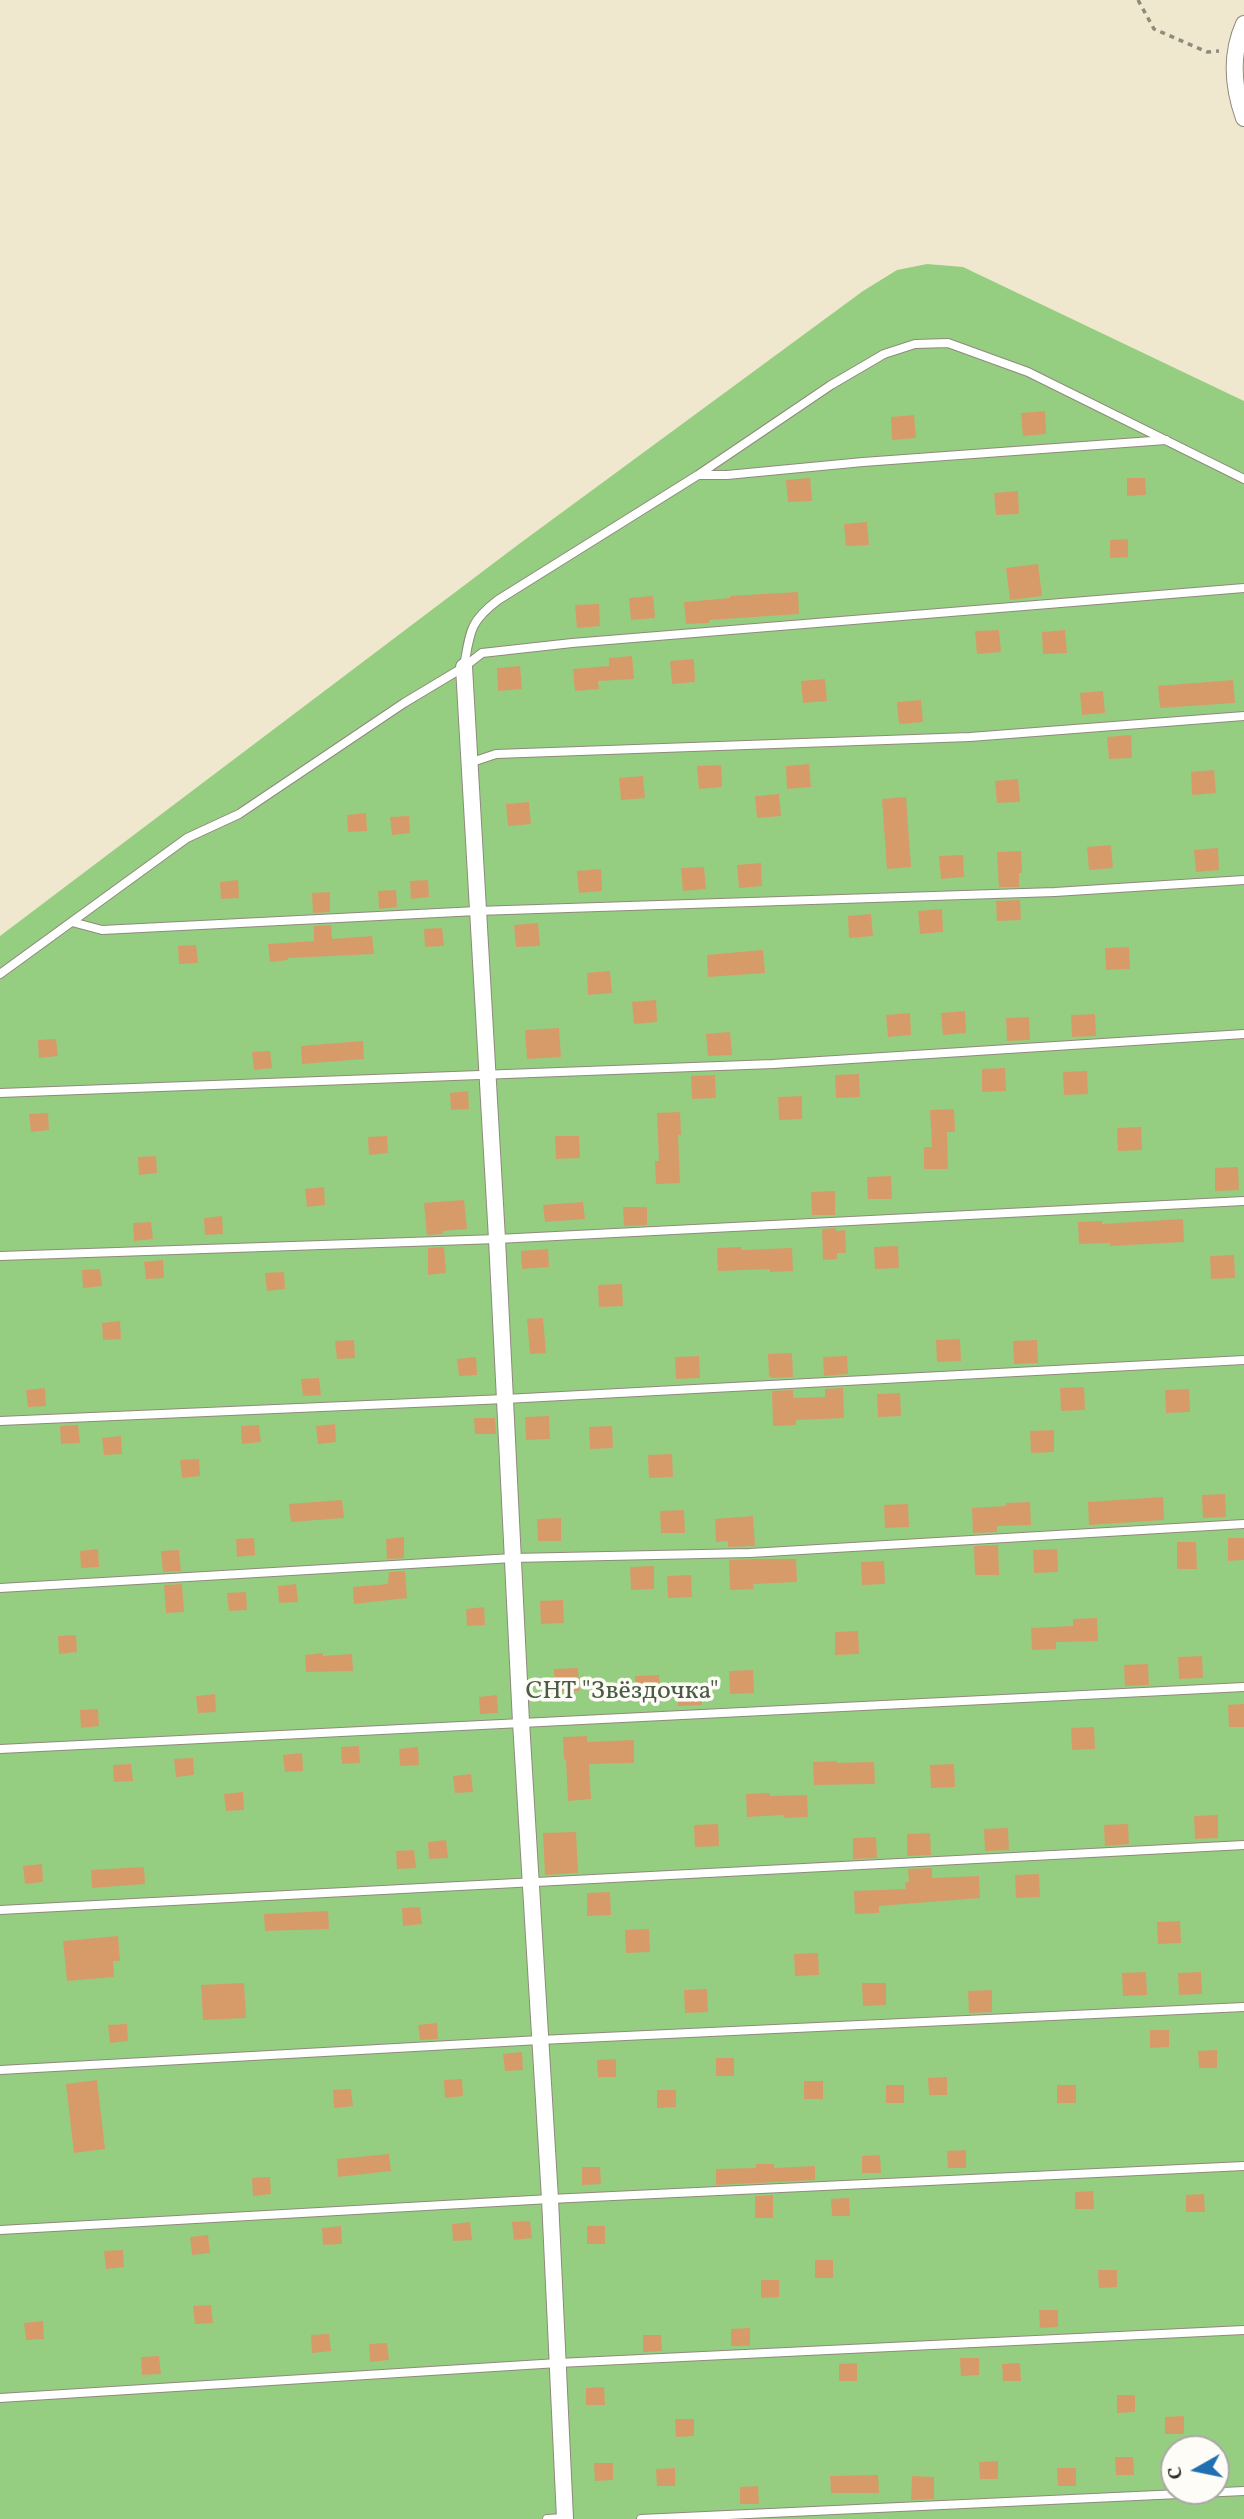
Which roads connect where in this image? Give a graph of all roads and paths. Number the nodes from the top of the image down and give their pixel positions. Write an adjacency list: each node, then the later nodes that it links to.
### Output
1 (1138, 0): 3 (path)
2 (1244, 24): 3 (street)
3 (1235, 50): 4 (street)
4 (1244, 118)
5 (1169, 440): 6 (lane); 6 (lane); 7 (lane)
6 (698, 475): 9 (lane)
7 (1244, 479)
8 (1244, 588): 9 (lane)
9 (464, 667): 11 (street); 14 (lane)
10 (1244, 716): 11 (lane)
11 (469, 763): 13 (street)
12 (1244, 880): 13 (lane)
13 (477, 911): 14 (lane); 17 (street)
14 (72, 922): 15 (lane)
15 (0, 974)
16 (1244, 1034): 17 (lane)
17 (487, 1075): 18 (lane); 20 (street)
18 (0, 1093)
19 (1244, 1201): 20 (lane)
20 (497, 1239): 21 (lane); 23 (street)
21 (0, 1256)
22 (1244, 1360): 23 (lane)
23 (505, 1399): 24 (lane); 26 (street)
24 (0, 1421)
25 (1244, 1524): 26 (lane)
26 (513, 1558): 27 (lane); 29 (street)
27 (0, 1588)
28 (1244, 1687): 29 (lane)
29 (521, 1722): 30 (lane); 32 (street)
30 (0, 1749)
31 (1244, 1845): 32 (lane)
32 (531, 1882): 33 (lane); 35 (street)
33 (0, 1910)
34 (1244, 2007): 35 (lane)
35 (540, 2040): 36 (lane); 38 (street)
36 (0, 2070)
37 (1244, 2166): 38 (lane)
38 (550, 2199): 39 (lane); 41 (street)
39 (0, 2230)
40 (1244, 2330): 41 (lane)
41 (558, 2363): 42 (lane); 44 (street)
42 (0, 2398)
43 (1244, 2491): 46 (lane)
44 (565, 2518): 45 (lane)
45 (547, 2519)
46 (641, 2519)

